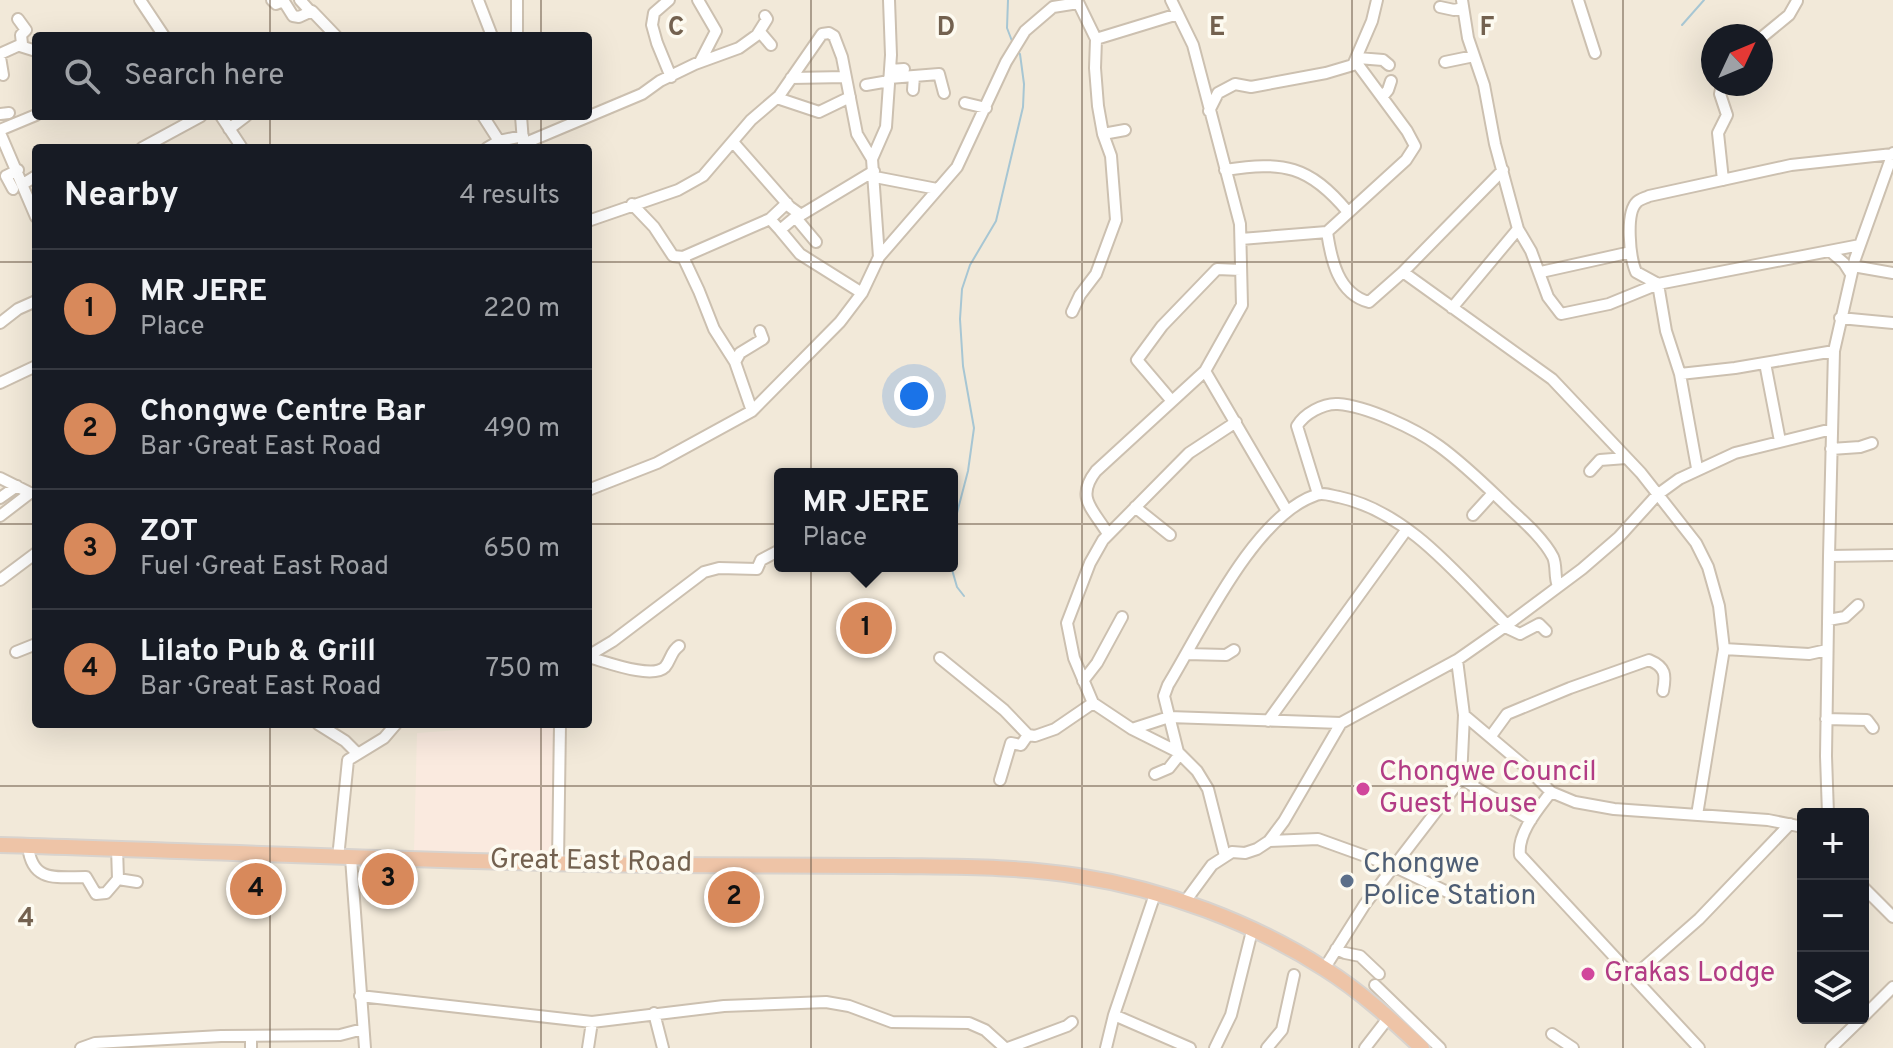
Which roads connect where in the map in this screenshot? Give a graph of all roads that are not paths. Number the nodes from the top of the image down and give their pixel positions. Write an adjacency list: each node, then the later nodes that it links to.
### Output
1 (140, 0): 22 (street)
2 (272, 0): 3 (street)
3 (283, 0): 17 (street)
4 (300, 0): 17 (street)
5 (478, 0): 24 (street)
6 (517, 0): 25 (street)
7 (669, 0): 42 (street)
8 (698, 0): 35 (street)
9 (889, 0): 40 (street)
10 (1171, 0): 18 (street)
11 (1377, 0): 34 (street)
12 (1578, 0): 31 (street)
13 (1077, 1): 27 (street); 54 (street)
14 (1797, 1): 21 (street)
15 (1462, 4): 16 (street); 33 (street)
16 (1440, 7)
17 (310, 11): 23 (street)
18 (1178, 14): 27 (street); 55 (street)
19 (765, 16): 26 (street)
20 (18, 19): 29 (street)
21 (1773, 28)
22 (161, 32)
23 (332, 32)
24 (490, 32)
25 (517, 32)
26 (760, 32): 28 (street); 35 (street)
27 (1096, 39): 67 (street)
28 (771, 45)
29 (20, 46): 30 (street); 32 (street)
30 (32, 50)
31 (1595, 53)
32 (0, 56): 39 (street)
33 (1474, 56): 36 (street); 77 (street)
34 (1357, 60): 37 (street); 49 (street); 55 (street)
35 (700, 62): 42 (street)
36 (1445, 62)
37 (1389, 65)
38 (904, 69): 40 (street)
39 (3, 75)
40 (890, 76): 41 (street); 46 (street); 75 (street)
41 (914, 76): 47 (street); 48 (street)
42 (671, 77): 56 (street)
43 (846, 77): 44 (street); 44 (street); 51 (street)
44 (791, 78): 52 (street)
45 (1391, 81): 49 (street)
46 (866, 85)
47 (913, 90)
48 (944, 93)
49 (1383, 96): 86 (street)
50 (1721, 96): 80 (street)
51 (850, 97): 52 (street); 75 (street)
52 (777, 98): 70 (street)
53 (965, 103): 54 (street)
54 (986, 108): 82 (street)
55 (1209, 111): 76 (street)
56 (592, 115)
57 (32, 117): 66 (street)
58 (194, 120): 71 (street)
59 (223, 120): 64 (street)
60 (241, 120): 64 (street)
61 (486, 120): 68 (street)
62 (521, 120): 69 (street)
63 (579, 120): 69 (street)
64 (229, 129): 72 (street)
65 (1125, 130): 67 (street)
66 (0, 131): 81 (street)
67 (1103, 134): 109 (street)
68 (499, 141): 69 (street); 73 (street)
69 (523, 142)
70 (733, 142): 84 (street); 85 (street)
71 (149, 144)
72 (239, 144)
73 (494, 144)
74 (1893, 153): 80 (street); 95 (street)
75 (872, 159): 78 (street)
76 (1225, 170): 86 (street); 93 (street)
77 (1503, 170): 90 (street); 102 (street)
78 (874, 174): 82 (street); 87 (street); 99 (street)
79 (32, 177): 81 (street)
80 (1723, 180): 96 (street)
81 (18, 186): 83 (street)
82 (937, 189): 99 (street)
83 (32, 202)
84 (787, 203): 87 (street); 89 (street)
85 (632, 204): 88 (street); 98 (street)
86 (1348, 212): 92 (street)
87 (797, 216): 91 (street); 94 (street)
88 (592, 219)
89 (770, 219): 91 (street); 98 (street)
90 (1518, 229): 103 (street); 108 (street)
91 (780, 230): 106 (street)
92 (1327, 232): 93 (street); 102 (street)
93 (1241, 239): 100 (street)
94 (816, 242)
95 (1860, 245): 97 (street); 101 (street)
96 (1631, 252): 103 (street); 105 (street)
97 (1831, 252): 101 (street); 105 (street)
98 (683, 257): 115 (street)
99 (879, 257): 106 (street)
100 (1241, 270): 118 (street); 121 (street)
101 (1852, 270): 104 (street); 110 (street)
102 (1403, 272): 108 (street)
103 (1541, 272): 105 (street)
104 (1893, 273)
105 (1658, 284): 119 (street)
106 (862, 293): 122 (street)
107 (32, 303): 111 (street)
108 (1452, 308): 128 (street)
109 (1072, 312)
110 (1840, 318): 112 (street); 114 (street)
111 (0, 323)
112 (1893, 323)
113 (760, 331): 115 (street)
114 (1834, 351): 116 (street); 124 (street)
115 (735, 362): 122 (street)
116 (1765, 363): 119 (street); 125 (street)
117 (32, 368): 120 (street)
118 (1205, 371): 121 (street); 123 (street)
119 (1680, 374): 129 (street)
120 (0, 383)
121 (1171, 400): 145 (street)
122 (752, 411): 133 (street)
123 (1236, 422): 140 (street); 141 (street)
124 (1832, 429): 125 (street); 127 (street)
125 (1780, 441): 129 (street)
126 (1872, 443): 127 (street)
127 (1831, 449): 150 (street)
128 (1626, 458): 130 (street); 138 (street)
129 (1697, 468): 138 (street)
130 (1590, 471)
131 (0, 478): 132 (street)
132 (17, 486): 134 (street); 139 (street)
133 (592, 488)
134 (32, 493)
135 (1493, 493): 137 (street); 142 (street); 152 (street)
136 (32, 494): 143 (street)
137 (1318, 494): 141 (street); 144 (street)
138 (1657, 495): 152 (street); 160 (street)
139 (0, 498)
140 (1135, 507): 145 (street); 146 (street)
141 (1287, 511): 165 (street)
142 (1473, 515)
143 (0, 516)
144 (1407, 529): 156 (street); 175 (street)
145 (1108, 534): 169 (street)
146 (1170, 535)
147 (774, 553): 164 (street)
148 (1893, 555): 150 (street)
149 (32, 556): 151 (street)
150 (1829, 556): 155 (street)
151 (0, 580)
152 (1558, 586): 156 (street)
153 (1858, 605): 155 (street)
154 (1122, 617): 169 (street)
155 (1828, 620): 162 (street)
156 (1506, 626): 157 (street); 168 (street)
157 (1546, 631)
158 (32, 646): 163 (street)
159 (679, 646): 166 (street)
160 (1724, 649): 162 (street); 191 (street)
161 (1234, 650): 165 (street)
162 (1827, 650): 174 (street)
163 (16, 652)
164 (592, 654)
165 (1186, 654): 173 (street)
166 (592, 658)
167 (940, 658): 182 (street)
168 (1457, 660): 172 (street); 176 (street)
169 (1083, 681): 171 (street)
170 (1663, 691): 183 (street)
171 (1093, 703): 181 (street); 182 (street)
172 (1464, 715): 183 (street); 187 (street)
173 (1169, 717): 175 (street); 181 (street); 184 (street)
174 (1826, 719): 180 (street); 190 (street)
175 (1268, 721): 176 (street)
176 (1341, 723): 195 (street)
177 (324, 728): 185 (street)
178 (393, 728): 185 (street)
179 (560, 728): 201 (street)
180 (1873, 728)
181 (1132, 729): 184 (street)
182 (1028, 735): 188 (street)
183 (1491, 736): 189 (street)
184 (1179, 753): 186 (street); 199 (street)
185 (358, 754): 200 (street)
186 (1155, 774)
187 (1461, 779): 192 (street); 202 (street)
188 (1000, 780)
189 (1551, 792): 191 (street); 192 (street)
190 (1828, 808)
191 (1697, 815): 193 (street)
192 (1531, 820): 215 (street)
193 (1790, 824): 194 (street); 215 (street)
194 (1797, 826)
195 (1269, 841): 199 (street); 202 (street)
196 (0, 845): 197 (highway, Great East Road)
197 (28, 846): 198 (highway, Great East Road); 203 (street)
198 (117, 848): 200 (highway, Great East Road); 203 (street)
199 (1225, 856): 208 (street)
200 (345, 858): 201 (highway, Great East Road); 217 (street)
201 (558, 862): 206 (highway, Great East Road)
202 (1393, 866): 207 (street); 211 (street)
203 (118, 879): 204 (street)
204 (137, 882)
205 (1869, 893): 209 (street)
206 (1155, 894): 208 (highway, Great East Road); 221 (street)
207 (1460, 898)
208 (1184, 903): 210 (highway, Great East Road)
209 (1893, 917)
210 (1252, 931): 212 (highway, Great East Road); 239 (street)
211 (1336, 949): 212 (street); 214 (street)
212 (1324, 969): 218 (highway, Great East Road)
213 (1294, 975): 240 (street)
214 (1379, 977): 218 (street); 243 (street)
215 (1633, 977): 245 (street)
216 (1893, 987): 219 (street)
217 (360, 996): 223 (street); 226 (street)
218 (1363, 997): 222 (highway, Great East Road)
219 (1869, 1011)
220 (654, 1013): 223 (street); 235 (street); 236 (street)
221 (1114, 1015): 237 (street); 238 (street)
222 (1389, 1017): 241 (street); 242 (highway, Great East Road)
223 (592, 1022): 234 (street)
224 (1072, 1022): 230 (street)
225 (1856, 1024): 246 (street)
226 (363, 1029): 228 (street); 233 (street)
227 (1552, 1034): 244 (street)
228 (340, 1035): 229 (street); 232 (street)
229 (251, 1042): 231 (street)
230 (1026, 1045): 236 (street)
231 (81, 1048)
232 (332, 1048)
233 (365, 1048)
234 (588, 1048)
235 (663, 1048)
236 (1006, 1048)
237 (1106, 1048)
238 (1190, 1048)
239 (1215, 1048)
240 (1267, 1048)
241 (1365, 1048)
242 (1422, 1048)
243 (1440, 1048)
244 (1573, 1048)
245 (1699, 1048)
246 (1831, 1048)

